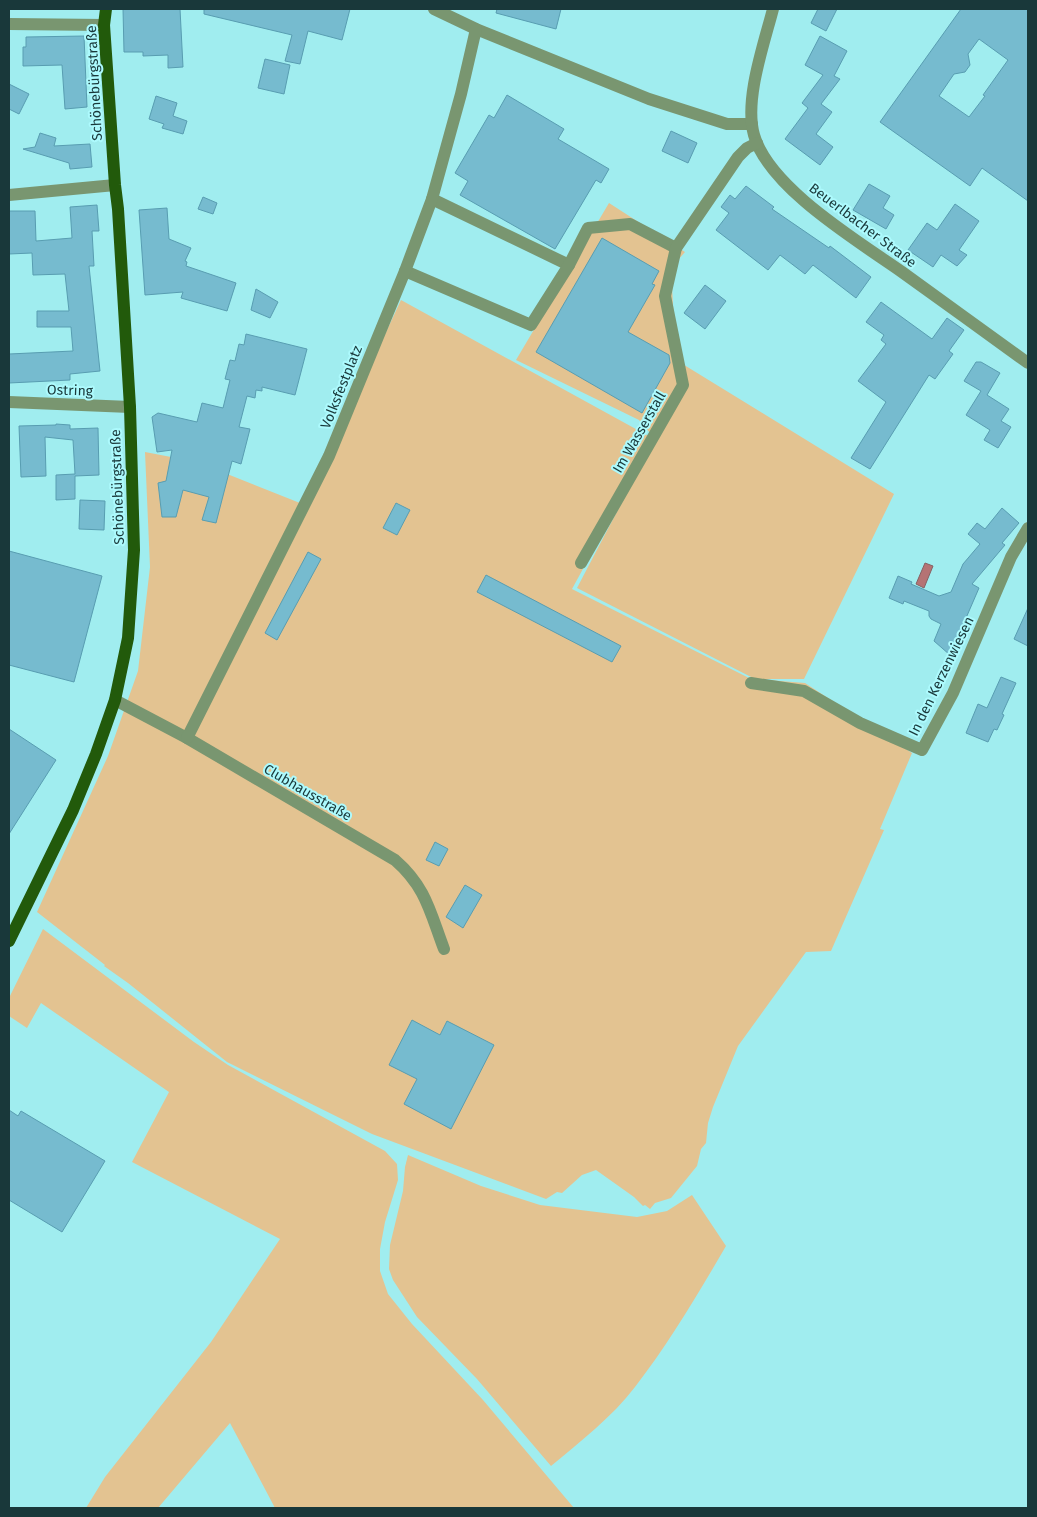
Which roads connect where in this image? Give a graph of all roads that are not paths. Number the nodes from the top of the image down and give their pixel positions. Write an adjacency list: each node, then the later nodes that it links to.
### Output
1 (106, 9): 5 (main road, Schönebürgstraße)
2 (434, 9): 6 (street)
3 (773, 9): 7 (street, Beuerlbacher Straße)
4 (9, 24): 5 (street)
5 (104, 25): 9 (main road, Schönebürgstraße)
6 (476, 29): 7 (street); 11 (street, Volksfestplatz)
7 (752, 124): 8 (street, Beuerlbacher Straße)
8 (757, 143): 12 (street, Im Wasserstall); 15 (street, Beuerlbacher Straße)
9 (115, 185): 10 (street); 17 (main road, Schönebürgstraße)
10 (9, 195)
11 (432, 199): 13 (street); 14 (street, Volksfestplatz)
12 (676, 248): 13 (street); 19 (street, Im Wasserstall)
13 (569, 264): 14 (street)
14 (405, 271): 22 (street, Volksfestplatz)
15 (1028, 362)
16 (9, 402): 17 (street, Ostring)
17 (130, 407): 21 (main road, Schönebürgstraße)
18 (1028, 528): 20 (street, In den Kerzenwiesen)
19 (581, 563)
20 (751, 683)
21 (115, 700): 22 (street, Clubhausstraße); 23 (main road, Schönebürgstraße)
22 (187, 738): 24 (street, Clubhausstraße)
23 (9, 941)
24 (444, 949)

